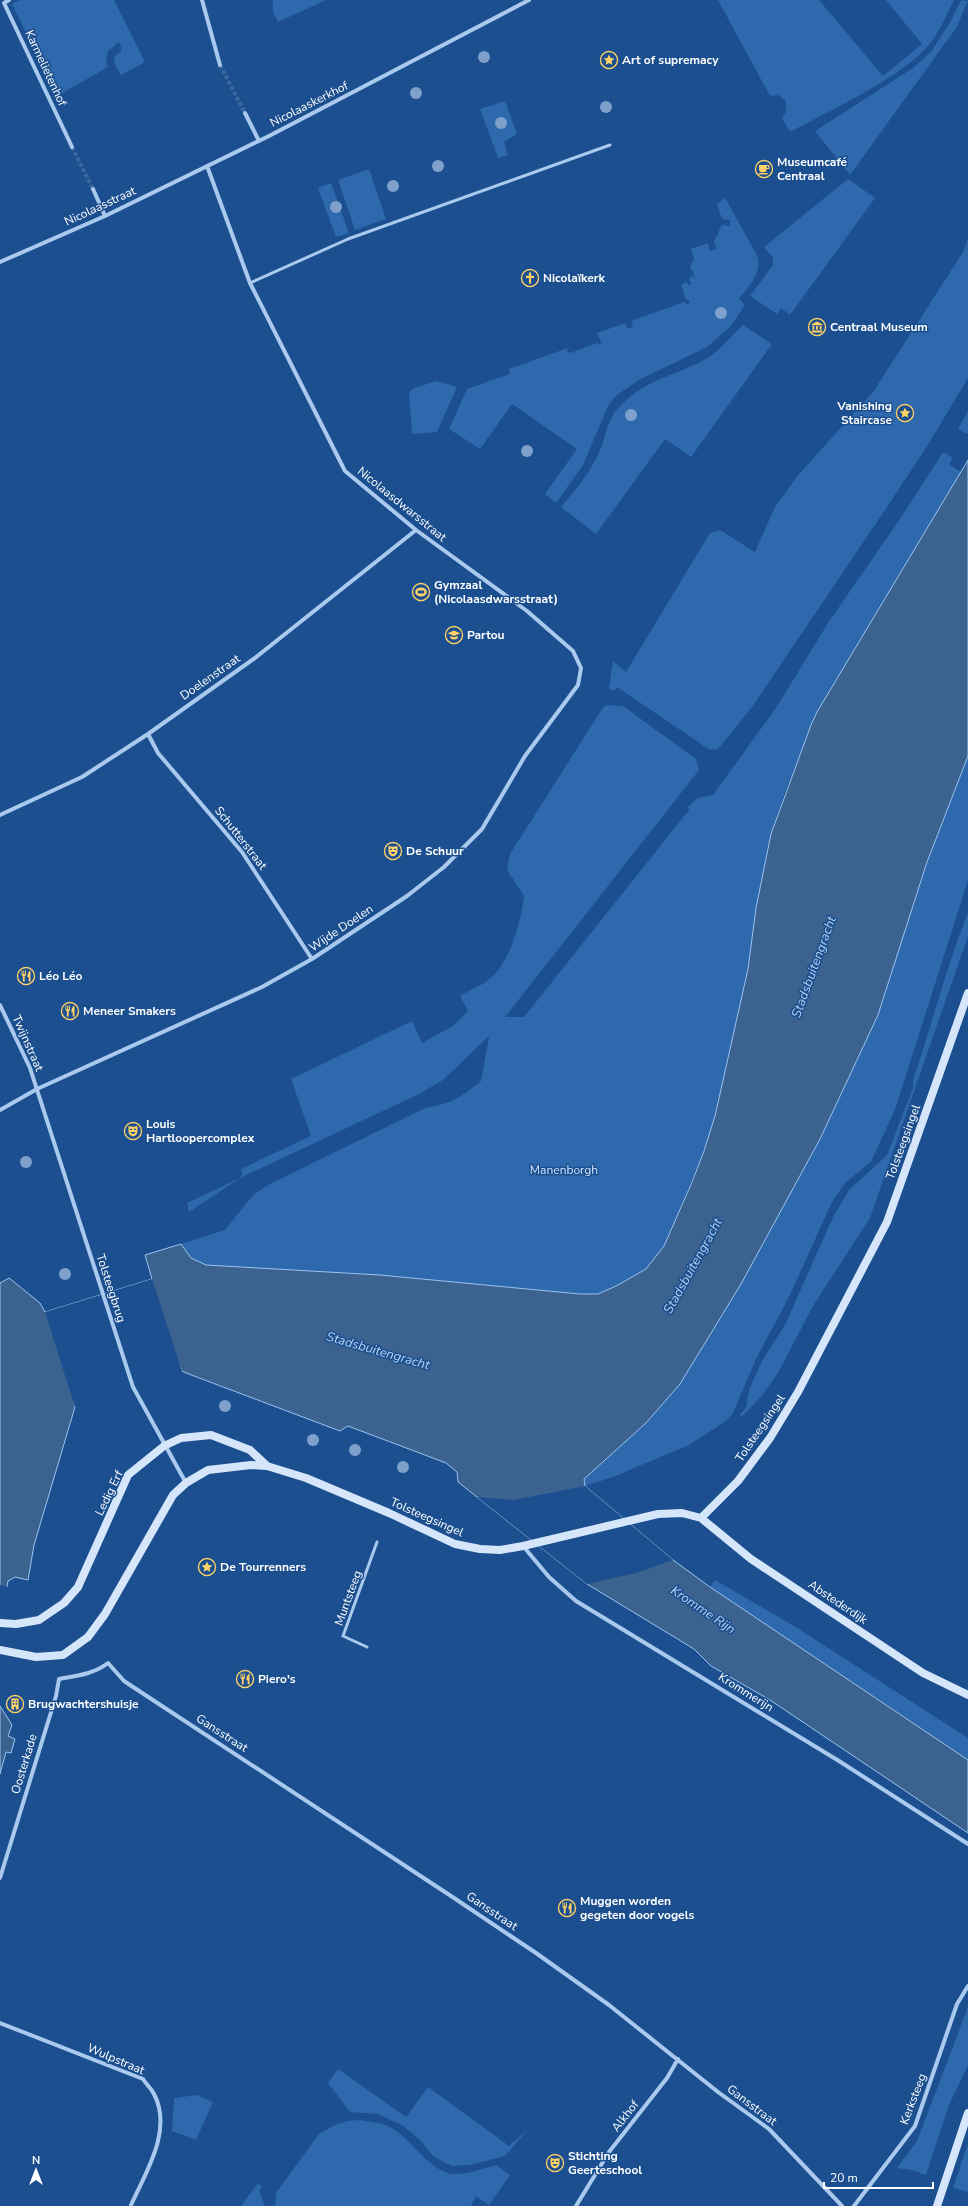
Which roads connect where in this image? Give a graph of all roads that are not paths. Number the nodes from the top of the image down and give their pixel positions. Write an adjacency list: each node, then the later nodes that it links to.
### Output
1 (9, 0): 8 (street, Karmelietenhof)
2 (202, 0): 4 (street)
3 (529, 0): 6 (street, Nicolaaskerkhof)
4 (220, 65)
5 (245, 113): 6 (street)
6 (259, 141): 9 (street, Nicolaaskerkhof)
7 (610, 145): 13 (lane)
8 (72, 147)
9 (207, 166): 11 (street, Nicolaasstraat); 13 (street)
10 (93, 189): 11 (street)
11 (104, 216): 12 (street, Nicolaasstraat)
12 (0, 262)
13 (250, 283): 14 (street, Nicolaasdwarsstraat)
14 (416, 530): 15 (street, Nicolaasdwarsstraat); 16 (street, Doelenstraat)
15 (578, 685): 18 (street, Wijde Doelen)
16 (148, 734): 17 (street, Doelenstraat); 18 (street, Schutterstraat)
17 (0, 815)
18 (312, 959): 21 (street, Wijde Doelen)
19 (968, 993): 27 (street, Tolsteegsingel)
20 (0, 1005): 21 (street, Twijnstraat)
21 (37, 1090): 22 (street, Wijde Doelen); 23 (street, Tolsteegbrug)
22 (0, 1110)
23 (164, 1446): 24 (street, Ledig Erf); 25 (street, Tolsteegbrug); 30 (street, Ledig Erf)
24 (267, 1466): 25 (street, Ledig Erf); 26 (street, Ledig Erf)
25 (186, 1483): 32 (street, Ledig Erf)
26 (340, 1492): 29 (street, Tolsteegsingel)
27 (701, 1518): 29 (street, Tolsteegsingel); 34 (street, Abstederdijk)
28 (377, 1542): 31 (lane, Muntsteeg)
29 (523, 1546): 35 (street, Krommerijn)
30 (2, 1623)
31 (367, 1647)
32 (0, 1650)
33 (59, 1679): 36 (street, Oosterkade); 39 (street, Gansstraat)
34 (968, 1695)
35 (968, 1844)
36 (0, 1878)
37 (968, 1986): 44 (street, Kerksteeg)
38 (0, 2023): 41 (street, Wulpstraat)
39 (678, 2060): 42 (street, Alkhof); 43 (street, Gansstraat)
40 (968, 2113): 45 (street)
41 (132, 2205)
42 (576, 2206)
43 (842, 2206)
44 (854, 2206)
45 (938, 2206)

